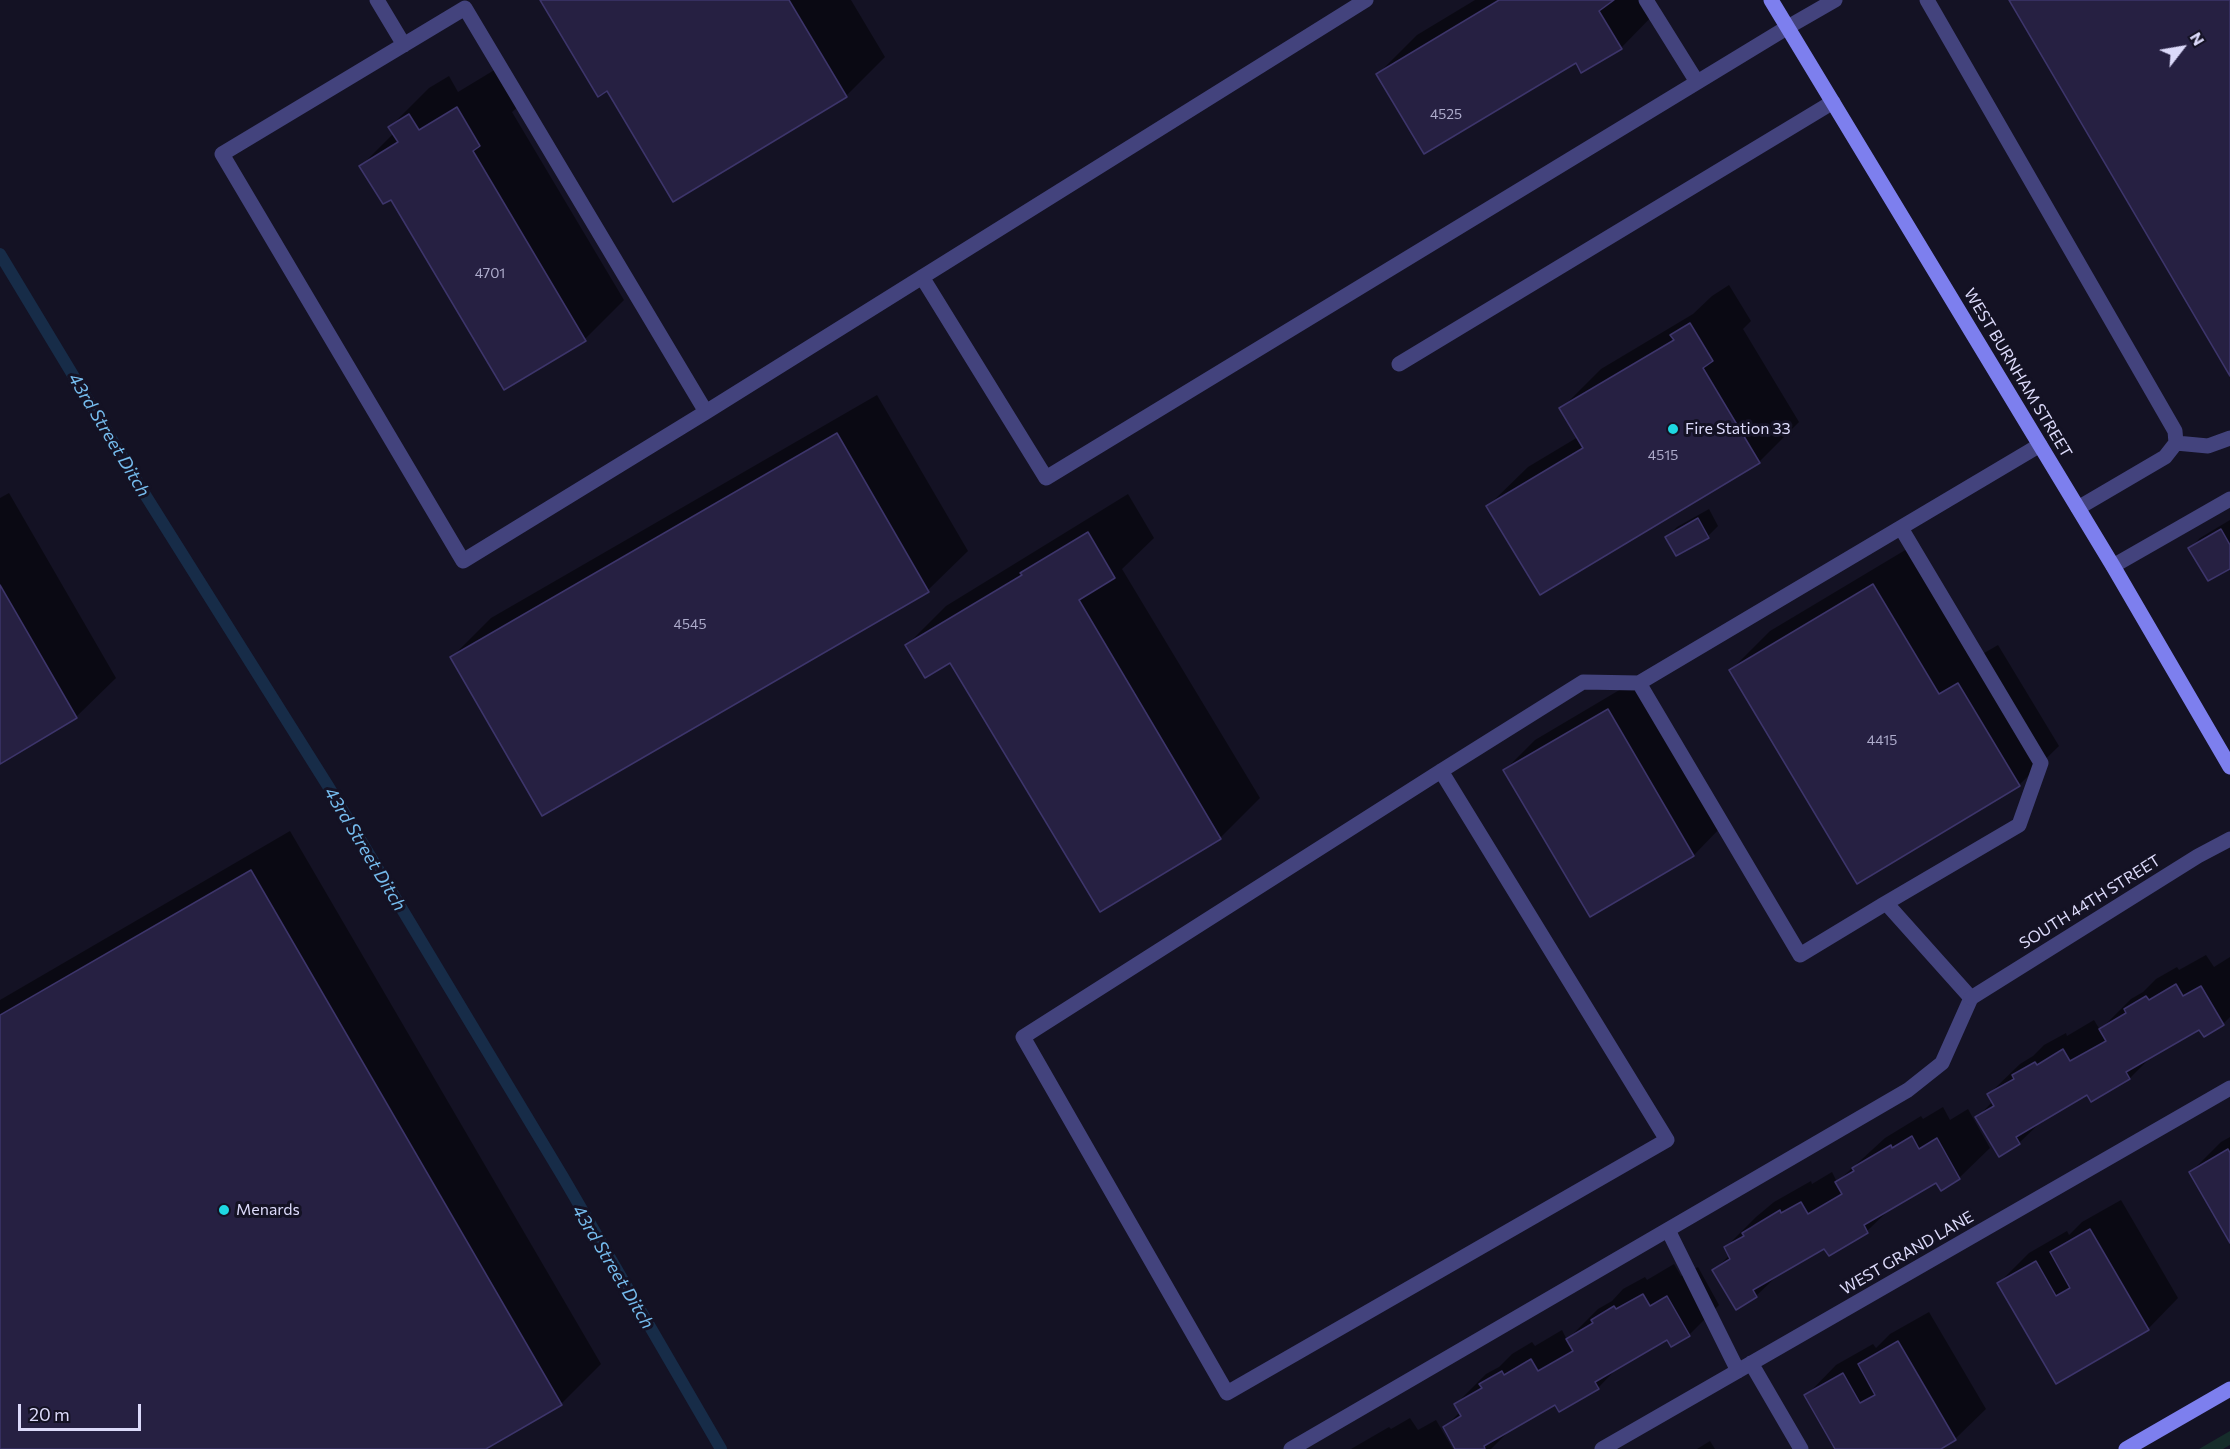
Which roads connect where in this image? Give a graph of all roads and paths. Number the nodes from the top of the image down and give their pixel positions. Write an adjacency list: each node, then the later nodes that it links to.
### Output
1 (377, 0): 8 (street)
2 (1366, 0): 11 (street)
3 (1646, 0): 9 (street)
4 (1771, 0): 7 (street, WEST BURNHAM STREET)
5 (1835, 0): 7 (street)
6 (1927, 0): 15 (street)
7 (1788, 27): 9 (street); 10 (street, WEST BURNHAM STREET)
8 (404, 45): 13 (street); 13 (street)
9 (1697, 82): 11 (street)
10 (1833, 102): 12 (street); 16 (street, WEST BURNHAM STREET)
11 (922, 277): 13 (street)
12 (1400, 364)
13 (706, 412)
14 (2230, 438): 15 (street)
15 (2176, 443): 18 (street)
16 (2040, 445): 18 (street, WEST BURNHAM STREET); 19 (street)
17 (2230, 499): 20 (street)
18 (2078, 508): 20 (street, WEST BURNHAM STREET)
19 (1901, 528): 21 (street); 25 (street)
20 (2113, 567): 22 (street, WEST BURNHAM STREET)
21 (1639, 683): 23 (street); 25 (street)
22 (2230, 767)
23 (1441, 771): 23 (street)
24 (2230, 839): 26 (street, SOUTH 44TH STREET)
25 (1886, 903): 26 (street)
26 (1971, 998): 28 (street)
27 (2230, 1088): 29 (street, WEST GRAND LANE)
28 (1668, 1230): 29 (street); 31 (street)
29 (1745, 1367): 32 (street, WEST GRAND LANE); 33 (street)
30 (2230, 1389): 34 (street)
31 (1291, 1449)
32 (1602, 1449)
33 (1801, 1449)
34 (2126, 1449)

